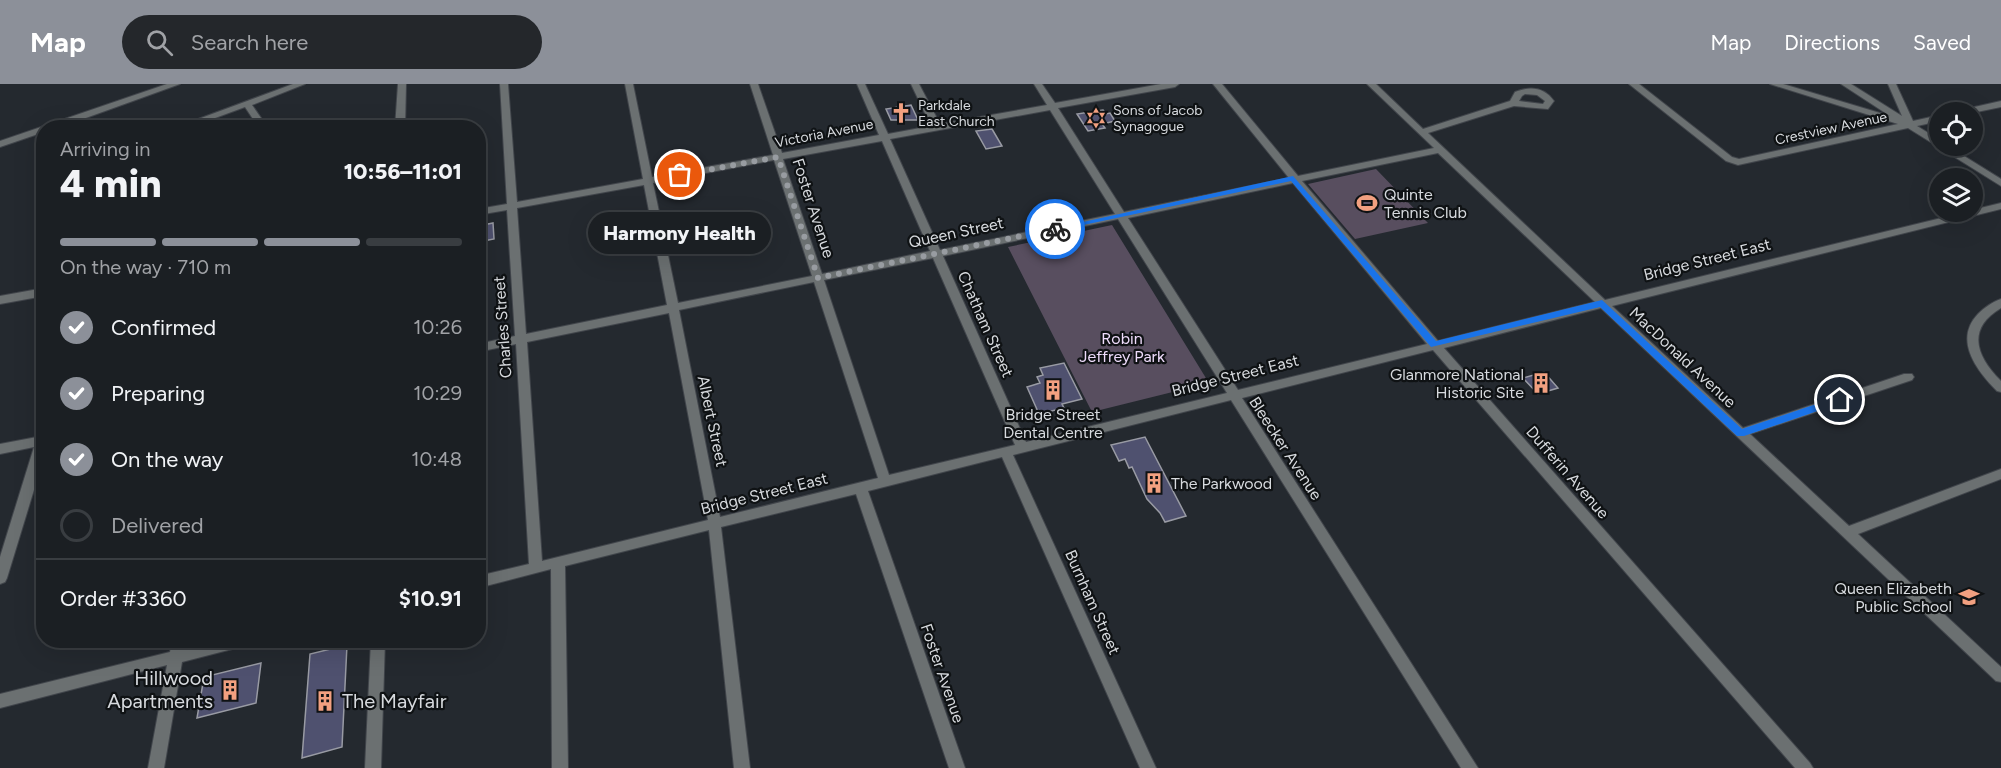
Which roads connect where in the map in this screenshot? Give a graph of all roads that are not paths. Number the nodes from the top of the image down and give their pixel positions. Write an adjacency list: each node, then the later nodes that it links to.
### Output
1 (176, 84): 22 (street)
2 (301, 84): 18 (street)
3 (402, 84): 25 (street)
4 (504, 84): 40 (street, Charles Street)
5 (629, 84): 38 (street, Albert Street)
6 (754, 84): 36 (street, Foster Avenue)
7 (861, 84): 31 (street, Chatham Street)
8 (915, 84): 28 (street)
9 (1038, 84): 20 (street, Bleecker Avenue)
10 (1175, 84): 20 (street, Victoria Avenue)
11 (1217, 84): 37 (street, Dufferin Avenue)
12 (1371, 84): 30 (street, MacDonald Avenue)
13 (1633, 84): 27 (street, Crestview Avenue)
14 (1774, 84): 27 (street)
15 (1845, 84): 27 (street)
16 (1892, 84): 27 (street)
17 (1514, 103): 30 (street)
18 (246, 104): 23 (street); 24 (street)
19 (2001, 104): 21 (street)
20 (1052, 106): 28 (street, Victoria Avenue); 43 (street, Bleecker Avenue)
21 (1983, 108)
22 (70, 120)
23 (201, 120)
24 (258, 120)
25 (400, 120)
26 (1929, 121): 27 (street, Crestview Avenue)
27 (1910, 125): 32 (street)
28 (937, 128): 31 (street, Victoria Avenue)
29 (36, 131): 33 (street)
30 (1422, 132): 34 (street, MacDonald Avenue)
31 (885, 137): 36 (street, Victoria Avenue); 44 (street, Chatham Street)
32 (1929, 137)
33 (0, 144)
34 (1440, 150): 37 (street, Queen Street); 48 (street, MacDonald Avenue)
35 (1958, 156): 39 (street)
36 (778, 157): 38 (street, Victoria Avenue); 45 (street, Foster Avenue)
37 (1293, 178): 43 (street, Queen Street); 52 (street, Dufferin Avenue)
38 (648, 181): 40 (street, Victoria Avenue); 50 (street, Albert Street)
39 (2001, 183)
40 (512, 206): 42 (street, Victoria Avenue); 51 (street, Charles Street)
41 (2001, 206): 48 (street, Bridge Street East)
42 (486, 211)
43 (1120, 215): 44 (street, Queen Street); 56 (street, Bleecker Avenue)
44 (936, 253): 45 (street, Queen Street); 59 (street, Chatham Street)
45 (818, 278): 50 (street, Queen Street); 64 (street, Foster Avenue)
46 (36, 293): 47 (street)
47 (0, 300)
48 (1602, 303): 52 (street, Bridge Street East); 57 (street, MacDonald Avenue)
49 (2001, 303): 55 (street)
50 (672, 308): 51 (street, Queen Street); 66 (street, Albert Street)
51 (521, 339): 53 (street, Queen Street); 69 (street, Charles Street)
52 (1434, 345): 56 (street, Bridge Street East); 85 (street, Dufferin Avenue)
53 (486, 346)
54 (1908, 377): 57 (street)
55 (2001, 388)
56 (1232, 394): 59 (street, Bridge Street East); 84 (street, Bleecker Avenue)
57 (1741, 433): 67 (street, MacDonald Avenue)
58 (36, 440): 60 (street)
59 (1022, 446): 61 (street, Bridge Street East)
60 (0, 448)
61 (1005, 451): 64 (street, Bridge Street East); 83 (street, Burnham Street)
62 (36, 461): 70 (street)
63 (2001, 474): 67 (street)
64 (885, 481): 65 (street, Bridge Street East)
65 (860, 487): 66 (street, Bridge Street East); 82 (street, Foster Avenue)
66 (714, 524): 68 (street, Bridge Street East); 81 (street, Albert Street)
67 (1846, 533): 76 (street, MacDonald Avenue)
68 (558, 561): 69 (street, Bridge Street East); 80 (street)
69 (536, 567): 71 (street, Bridge Street East)
70 (0, 578)
71 (486, 580)
72 (178, 648): 75 (street)
73 (212, 648): 75 (street)
74 (378, 648): 79 (street)
75 (176, 657): 77 (street); 78 (street)
76 (2001, 676)
77 (0, 701)
78 (156, 768)
79 (373, 768)
80 (560, 768)
81 (742, 768)
82 (957, 768)
83 (1148, 768)
84 (1470, 768)
85 (1805, 768)

